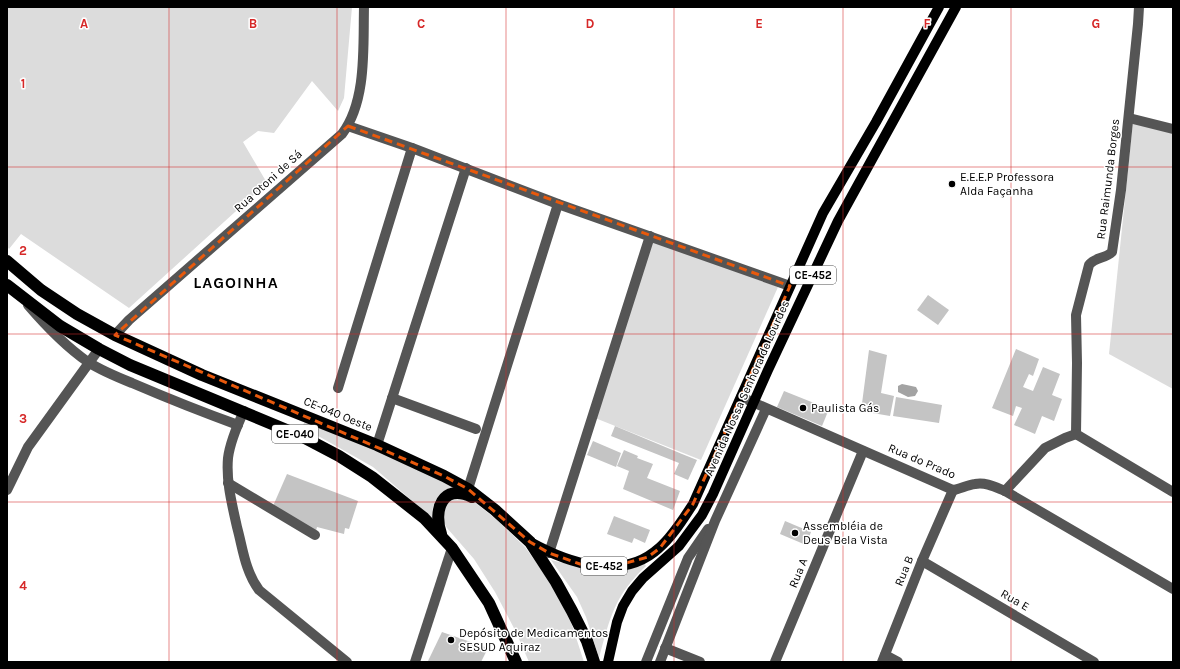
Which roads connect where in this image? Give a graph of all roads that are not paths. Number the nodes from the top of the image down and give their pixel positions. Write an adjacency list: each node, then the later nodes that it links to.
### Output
1 (364, 7): 6 (street, Rua Otoni de Sá)
2 (939, 7): 14 (main road, Avenida Nossa Senhora de Lourdes / CE-452)
3 (956, 7): 22 (main road, Avenida Nossa Senhora de Lourdes / CE-452)
4 (1138, 7): 5 (street, Rua Raimunda Borges)
5 (1129, 118): 7 (street); 27 (street, Rua Raimunda Borges)
6 (348, 126): 8 (street); 16 (street, Rua Otoni de Sá)
7 (1173, 129)
8 (412, 148): 9 (street); 19 (street)
9 (466, 168): 10 (street); 21 (street)
10 (558, 204): 11 (street); 31 (street)
11 (650, 236): 14 (street); 42 (street)
12 (7, 261): 16 (highway, CE-040 Oeste / CE-040)
13 (7, 285): 15 (highway, CE-040)
14 (790, 286): 20 (main road, Avenida Nossa Senhora de Lourdes / CE-452)
15 (22, 297): 17 (highway, CE-040); 18 (street)
16 (115, 335): 28 (highway, CE-040 Oeste / CE-040)
17 (99, 349): 18 (street); 24 (highway, CE-040)
18 (89, 362): 25 (street); 32 (street)
19 (338, 388)
20 (741, 397): 22 (street, Rua do Prado); 42 (main road, Avenida Nossa Senhora de Lourdes / CE-452)
21 (392, 398): 26 (street); 28 (street)
22 (754, 403): 23 (street, Rua do Prado); 51 (main road, Avenida Nossa Senhora de Lourdes / CE-452)
23 (766, 409): 29 (street, Rua do Prado); 37 (street)
24 (244, 411): 25 (street); 39 (highway, CE-040)
25 (238, 424): 30 (street)
26 (476, 429)
27 (1076, 434): 34 (street); 35 (street)
28 (377, 445): 31 (highway, CE-040 Oeste / CE-040)
29 (863, 451): 33 (street, Rua do Prado); 55 (street, Rua A)
30 (228, 483): 38 (street); 47 (street)
31 (468, 489): 36 (highway, CE-040 Oeste / CE-040)
32 (7, 490)
33 (953, 490): 34 (street, Rua do Prado); 43 (street, Rua B)
34 (1006, 491): 44 (street, Rua do Prado)
35 (1173, 492)
36 (487, 504): 39 (highway); 40 (highway, CE-040 Oeste / CE-040)
37 (715, 521): 45 (street); 52 (street)
38 (315, 535)
39 (442, 535): 41 (highway, CE-040)
40 (530, 542): 42 (main road, CE-452); 50 (highway, CE-040 Oeste / CE-040)
41 (452, 548): 48 (street); 49 (highway, CE-040)
42 (549, 553)
43 (922, 561): 46 (street, Rua B); 57 (street, Rua E)
44 (1173, 589)
45 (665, 648): 53 (street); 54 (street)
46 (884, 658): 56 (street)
47 (347, 662)
48 (414, 662)
49 (516, 662)
50 (594, 662)
51 (608, 662)
52 (646, 662)
53 (660, 662)
54 (700, 662)
55 (775, 662)
56 (898, 662)
57 (1094, 662)

